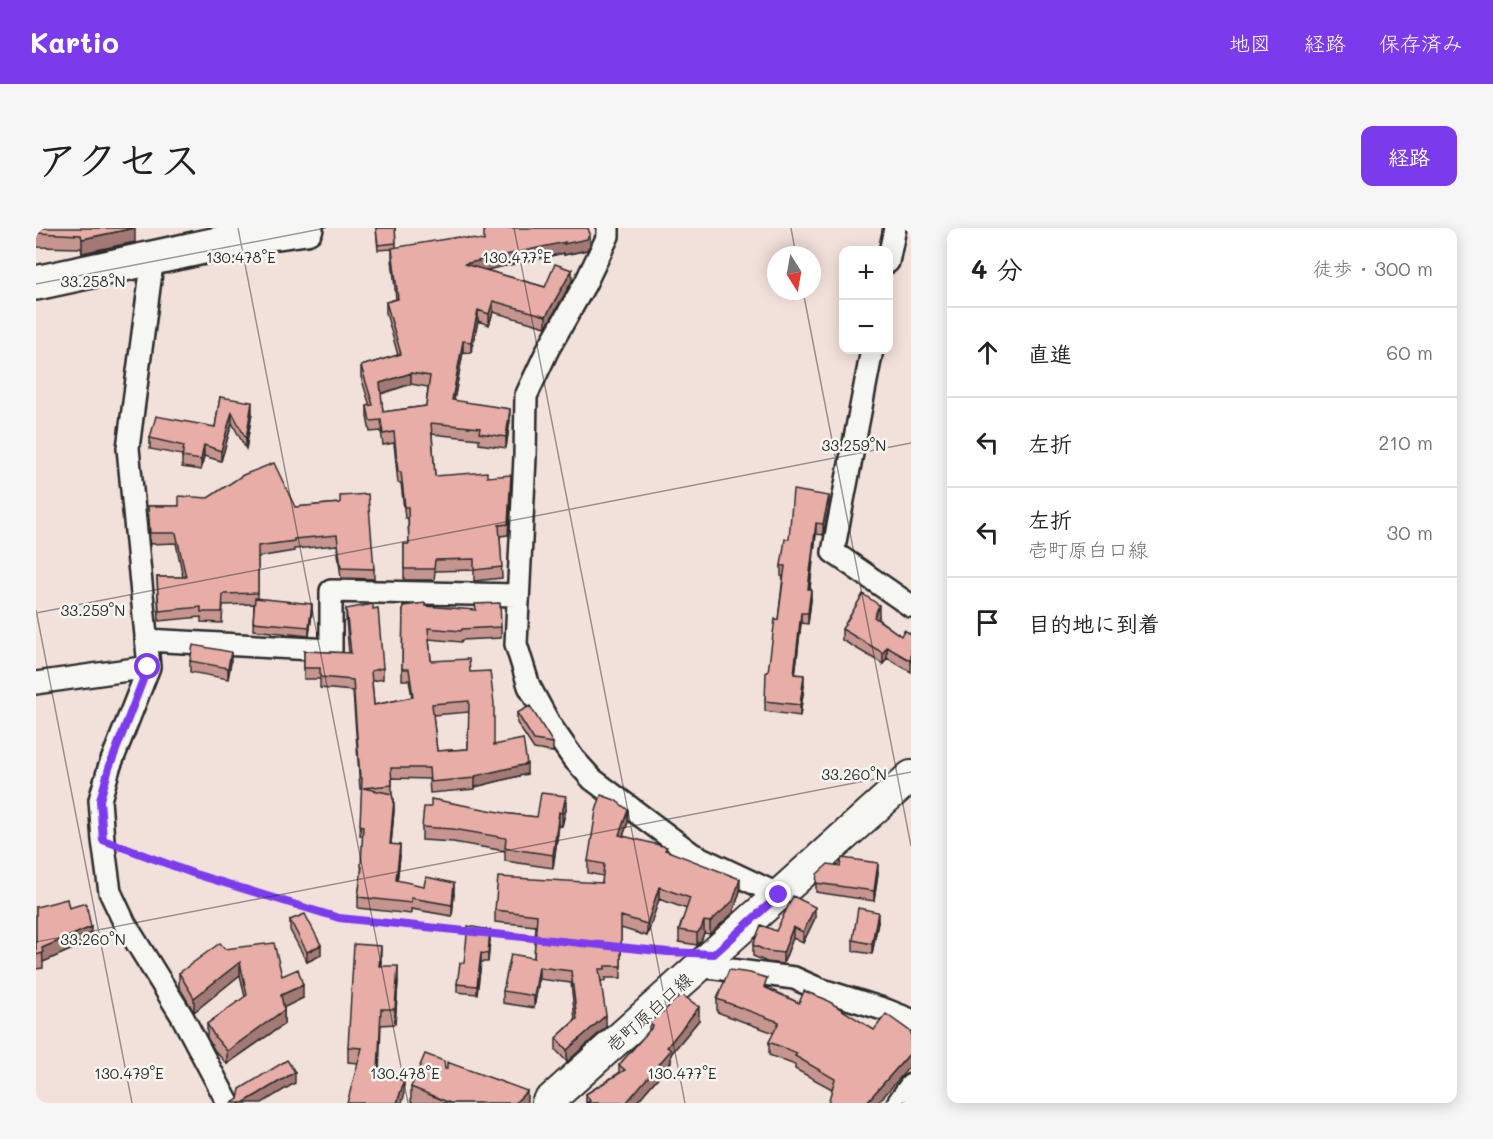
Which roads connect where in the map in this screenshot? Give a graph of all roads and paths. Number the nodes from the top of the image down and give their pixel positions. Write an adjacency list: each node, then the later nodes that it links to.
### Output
1 (306, 228): 4 (main road)
2 (608, 228): 9 (street)
3 (895, 228): 5 (street)
4 (263, 231): 6 (main road)
5 (891, 246)
6 (153, 257): 7 (main road); 11 (street)
7 (36, 283)
8 (871, 354): 10 (street)
9 (518, 595): 11 (street); 16 (street)
10 (911, 606)
11 (146, 640): 12 (street)
12 (148, 667): 13 (street); 15 (street)
13 (36, 683)
14 (911, 776): 16 (main road, 壱町原白口線)
15 (103, 840): 17 (path); 22 (street)
16 (779, 895): 19 (main road, 壱町原白口線)
17 (547, 939)
18 (607, 945): 19 (path)
19 (707, 960): 20 (street); 23 (main road, 壱町原白口線)
20 (911, 1020)
21 (911, 1085): 24 (street)
22 (228, 1103)
23 (547, 1103)
24 (898, 1103)

